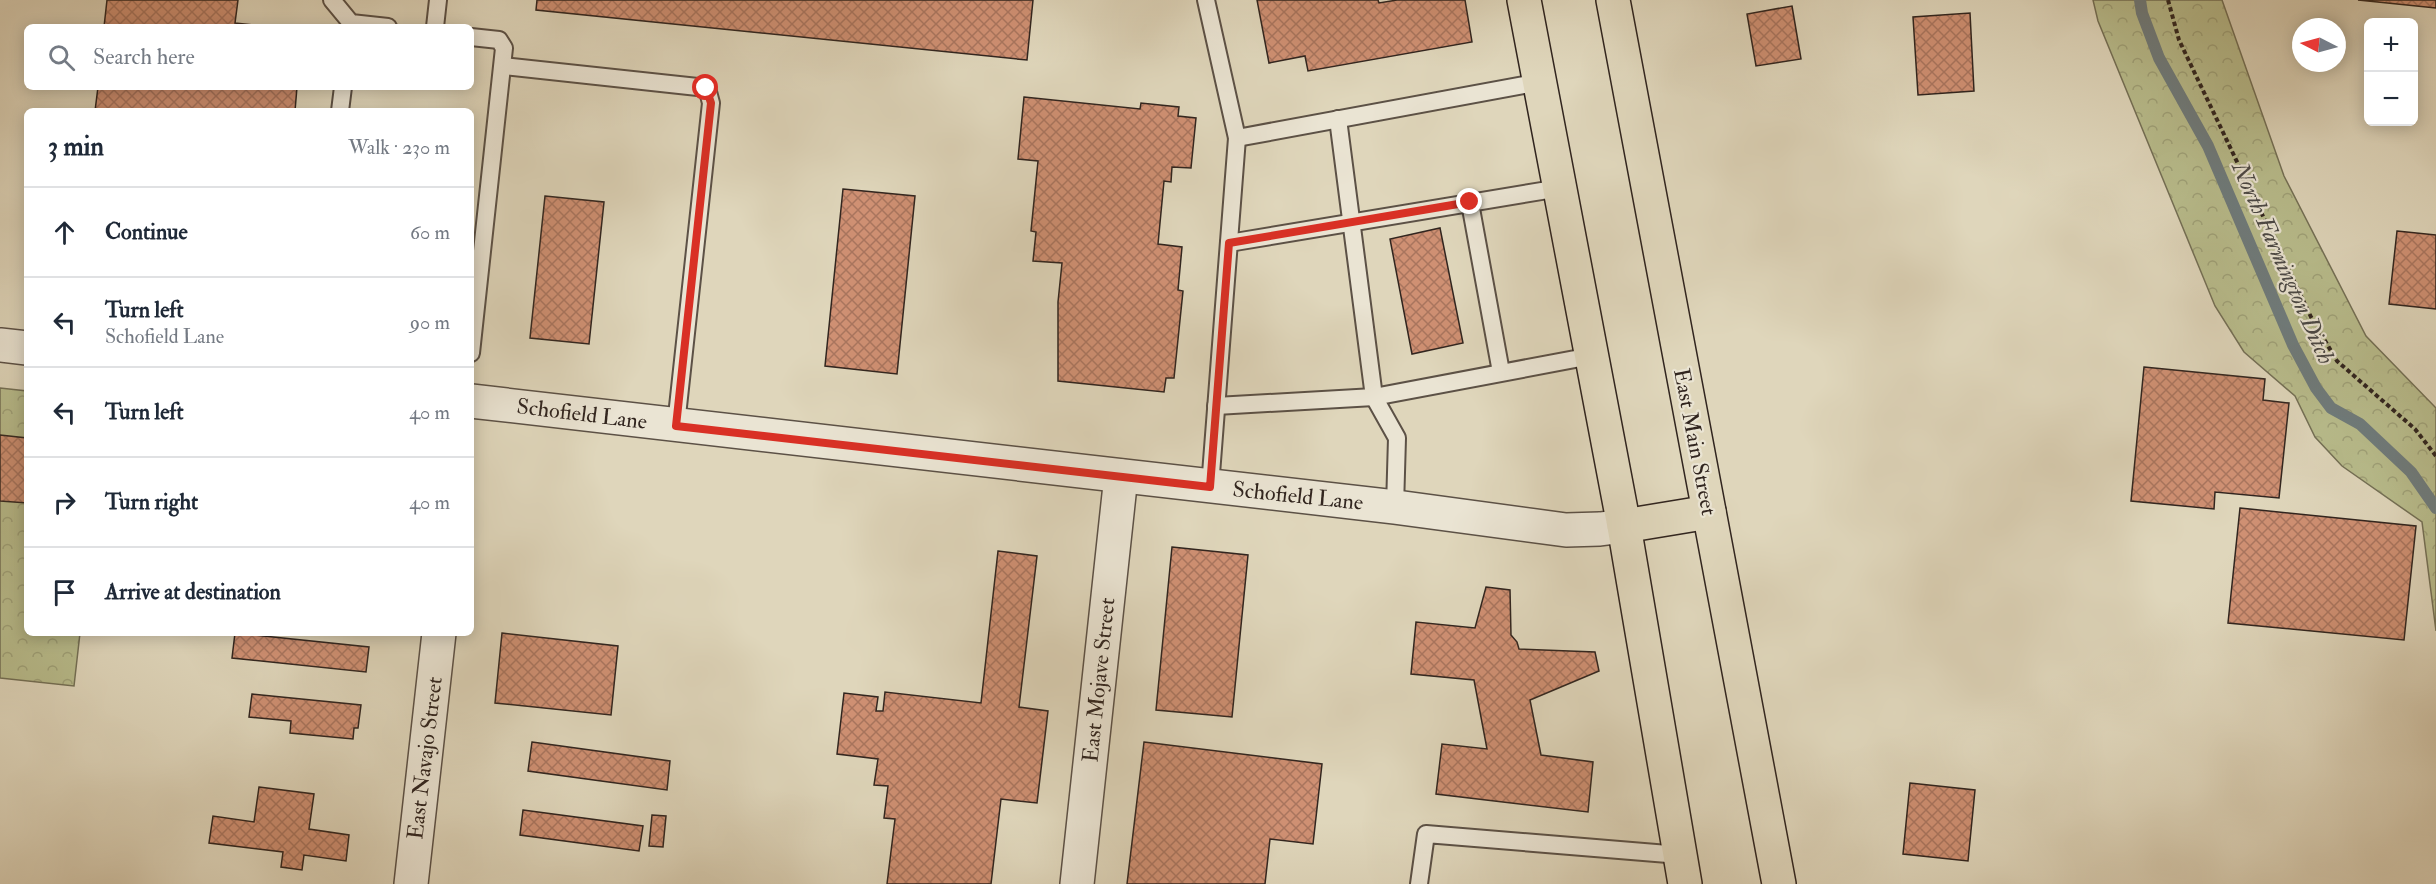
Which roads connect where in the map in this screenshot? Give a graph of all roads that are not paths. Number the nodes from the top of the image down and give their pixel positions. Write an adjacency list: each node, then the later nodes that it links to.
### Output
1 (332, 0): 6 (lane)
2 (438, 0): 7 (lane)
3 (1206, 0): 14 (lane)
4 (1524, 0): 10 (main road)
5 (1613, 0): 31 (main road, East Main Street)
6 (350, 24)
7 (435, 24)
8 (474, 37): 9 (lane)
9 (502, 66): 19 (lane); 27 (lane)
10 (1540, 82): 13 (lane); 15 (main road)
11 (343, 90): 12 (lane)
12 (340, 108)
13 (1338, 119): 14 (lane); 17 (lane)
14 (1237, 138): 18 (lane)
15 (1560, 188): 16 (lane); 22 (main road)
16 (1470, 202): 17 (lane); 23 (lane)
17 (1352, 222): 18 (lane); 24 (lane)
18 (1229, 243): 26 (lane)
19 (474, 308)
20 (0, 345): 21 (street)
21 (24, 348)
22 (1591, 356): 23 (lane); 32 (main road)
23 (1501, 372): 24 (lane)
24 (1374, 397): 26 (lane); 30 (lane)
25 (474, 401): 27 (street, Schofield Lane)
26 (1216, 406): 29 (lane)
27 (676, 426): 28 (street, Schofield Lane)
28 (1121, 477): 29 (street, Schofield Lane); 36 (street, East Mojave Street)
29 (1210, 487): 30 (street, Schofield Lane)
30 (1395, 507): 32 (street, Schofield Lane)
31 (1709, 512): 32 (main road); 38 (main road, East Main Street)
32 (1623, 526): 34 (main road)
33 (439, 636): 35 (street, East Navajo Street)
34 (1682, 870): 37 (lane)
35 (411, 884)
36 (1077, 884)
37 (1419, 884)
38 (1779, 884)

